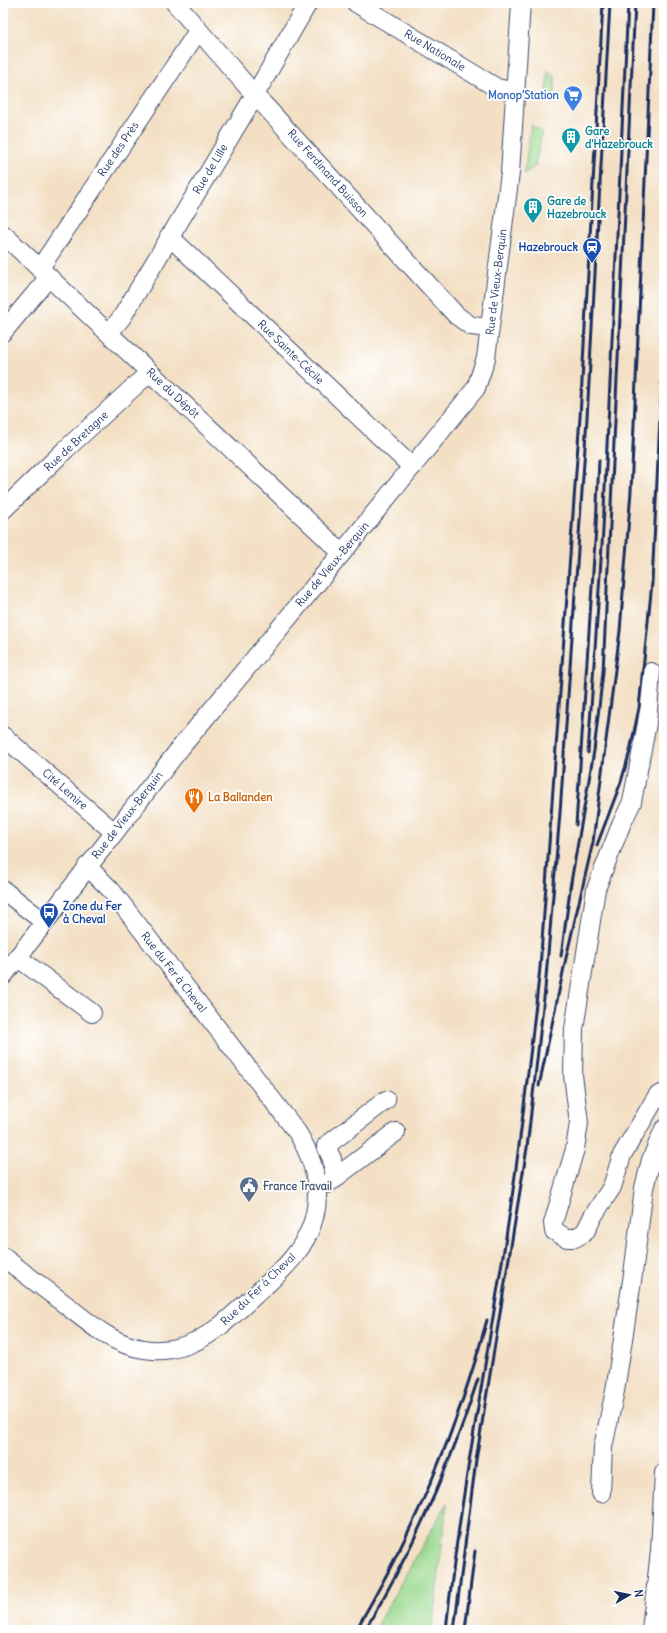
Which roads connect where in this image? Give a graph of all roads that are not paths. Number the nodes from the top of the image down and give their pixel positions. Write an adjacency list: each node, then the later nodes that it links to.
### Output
1 (175, 3): 5 (street, Rue Ferdinand Buisson)
2 (308, 3): 7 (street, Rue de Lille)
3 (356, 3): 6 (street, Rue Nationale)
4 (521, 3): 6 (street, Rue de Vieux-Berquin)
5 (198, 30): 7 (street, Rue Ferdinand Buisson); 10 (street, Rue des Près)
6 (516, 92): 11 (street, Rue de Vieux-Berquin)
7 (255, 95): 9 (street, Rue de Lille); 11 (street, Rue Ferdinand Buisson)
8 (3, 234): 10 (street, Rue du Dépôt)
9 (169, 236): 13 (street, Rue de Lille); 15 (street, Rue Sainte-Cécile)
10 (44, 272): 12 (street, Rue des Près); 13 (street, Rue du Dépôt)
11 (490, 328): 15 (street, Rue de Vieux-Berquin)
12 (3, 332)
13 (109, 333): 14 (street, Rue du Dépôt)
14 (150, 372): 16 (street, Rue de Bretagne); 17 (street, Rue du Dépôt)
15 (412, 467): 17 (street, Rue de Vieux-Berquin)
16 (3, 510)
17 (342, 553): 20 (street, Rue de Vieux-Berquin)
18 (651, 672): 27 (street)
19 (9, 741): 20 (street, Cité Lemire)
20 (114, 832): 21 (street, Rue de Vieux-Berquin)
21 (87, 866): 23 (street, Rue de Vieux-Berquin); 32 (street, Rue du Fer à Cheval)
22 (3, 890): 23 (street)
23 (44, 922): 24 (street, Rue de Vieux-Berquin)
24 (17, 957): 25 (street, Rue de Vieux-Berquin); 26 (street)
25 (3, 976)
26 (92, 1013)
27 (664, 1093)
28 (386, 1100): 31 (street)
29 (664, 1129): 35 (street)
30 (396, 1132): 31 (street)
31 (335, 1179): 32 (street)
32 (317, 1189): 33 (street, Rue du Fer à Cheval)
33 (3, 1257)
34 (664, 1472): 36 (street)
35 (601, 1493)
36 (651, 1630)

